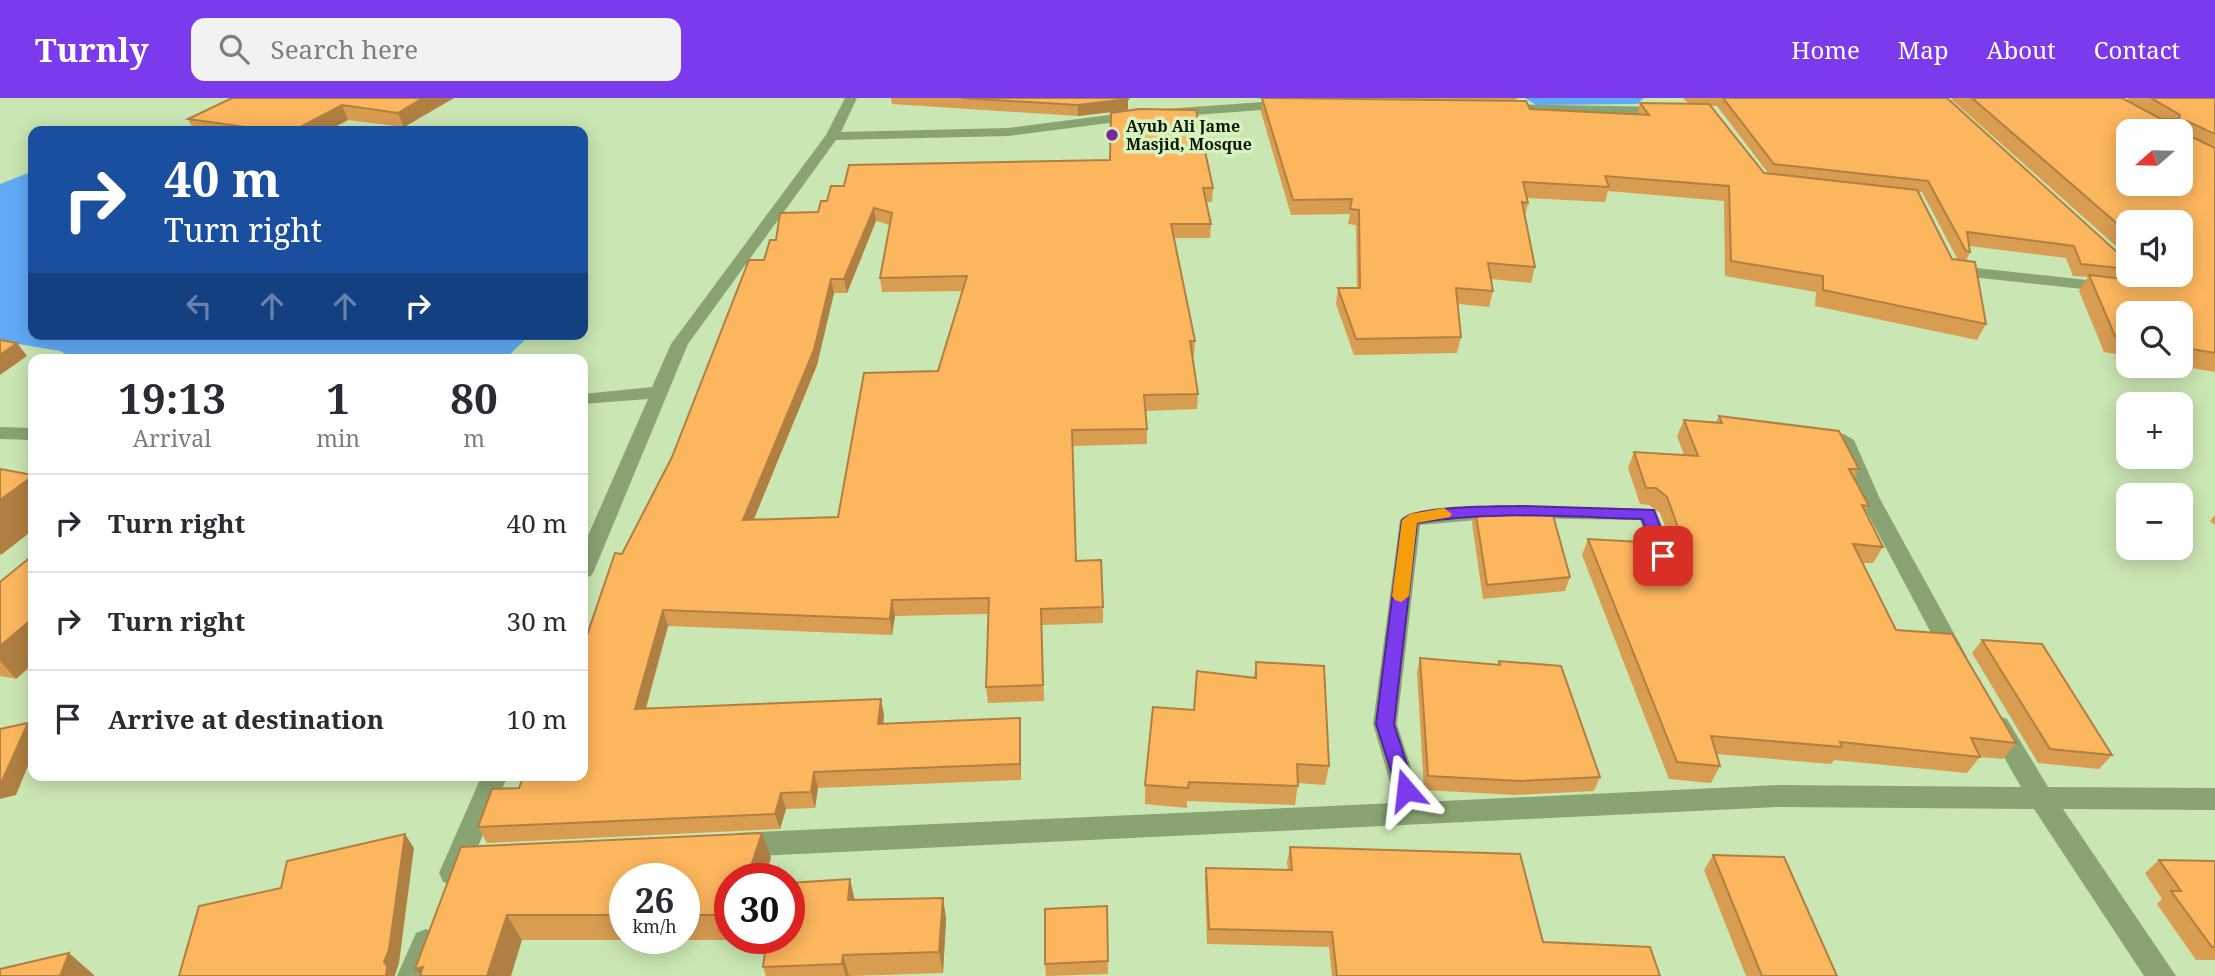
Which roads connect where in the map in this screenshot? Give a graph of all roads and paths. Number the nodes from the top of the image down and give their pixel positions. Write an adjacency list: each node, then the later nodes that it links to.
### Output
1 (851, 98): 5 (street)
2 (1302, 104): 5 (street)
3 (1491, 107): 4 (street)
4 (1683, 111)
5 (832, 136): 8 (street)
6 (1941, 246): 7 (street)
7 (2144, 287)
8 (660, 392): 9 (street); 14 (street)
9 (588, 399)
10 (0, 433): 11 (street)
11 (28, 434)
12 (1791, 435): 15 (street)
13 (1663, 556): 20 (street)
14 (588, 559)
15 (1970, 680)
16 (1984, 704): 18 (street)
17 (493, 781): 22 (street)
18 (2041, 798): 19 (street); 20 (street); 23 (street)
19 (2215, 799)
20 (1412, 813): 21 (street)
21 (706, 847)
22 (412, 976)
23 (2161, 976)

